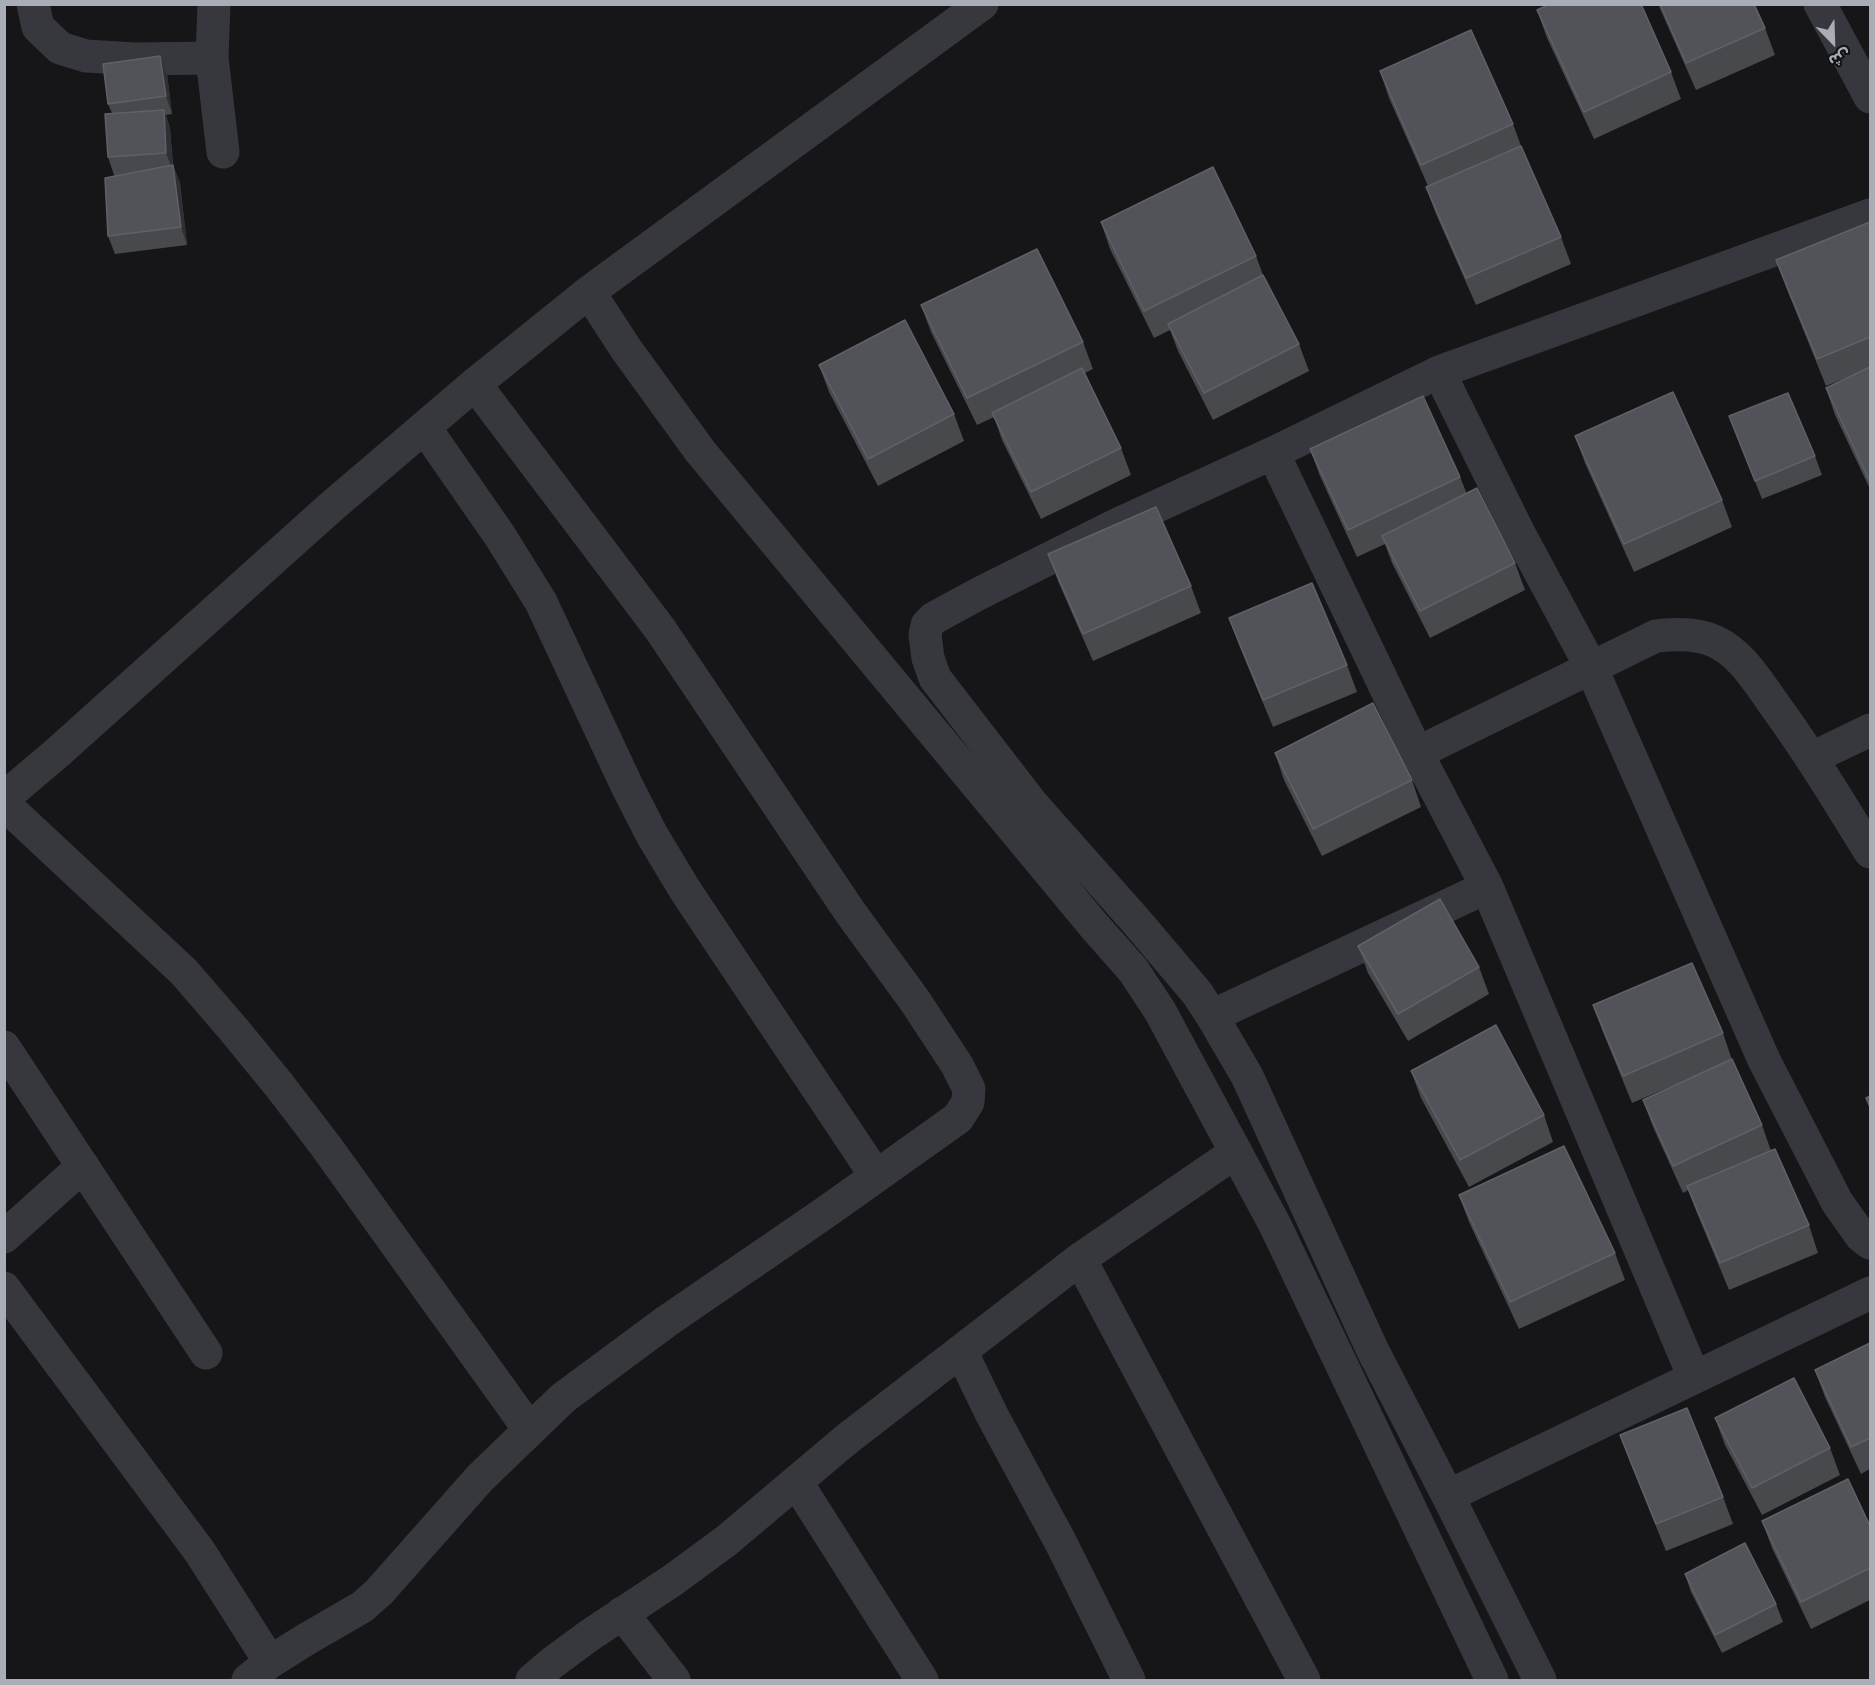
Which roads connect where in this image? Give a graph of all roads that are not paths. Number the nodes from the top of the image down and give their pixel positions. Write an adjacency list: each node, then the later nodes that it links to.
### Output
1 (33, 4): 5 (street)
2 (214, 4): 5 (street)
3 (982, 4): 9 (street)
4 (1820, 4): 6 (street)
5 (212, 58): 7 (street)
6 (1870, 97)
7 (223, 152)
8 (1870, 215): 10 (street)
9 (589, 292): 11 (street); 24 (street)
10 (1439, 372): 13 (street); 14 (street)
11 (476, 384): 12 (street); 26 (street)
12 (425, 428): 18 (street); 26 (street)
13 (1273, 453): 16 (street); 22 (street)
14 (1591, 667): 16 (street); 17 (street); 28 (street)
15 (1870, 730): 17 (street)
16 (1417, 753): 21 (street)
17 (1812, 758): 20 (street)
18 (4, 798)
19 (4, 804): 35 (street)
20 (1870, 852)
21 (1487, 887): 22 (street); 34 (street)
22 (1212, 1016): 37 (street)
23 (4, 1047): 25 (street)
24 (1236, 1152): 29 (street); 40 (street)
25 (83, 1166): 27 (street); 33 (street)
26 (876, 1176): 35 (street)
27 (4, 1237)
28 (1870, 1243)
29 (1080, 1259): 32 (street); 45 (street)
30 (4, 1288): 39 (street)
31 (1870, 1293): 34 (street)
32 (961, 1351): 36 (street); 44 (street)
33 (206, 1353)
34 (1694, 1377): 37 (street)
35 (528, 1429): 39 (street)
36 (797, 1483): 38 (street); 43 (street)
37 (1448, 1496): 46 (street)
38 (622, 1613): 41 (street); 42 (street)
39 (259, 1671)
40 (1483, 1677)
41 (532, 1680)
42 (674, 1680)
43 (922, 1680)
44 (1129, 1680)
45 (1304, 1680)
46 (1540, 1680)

